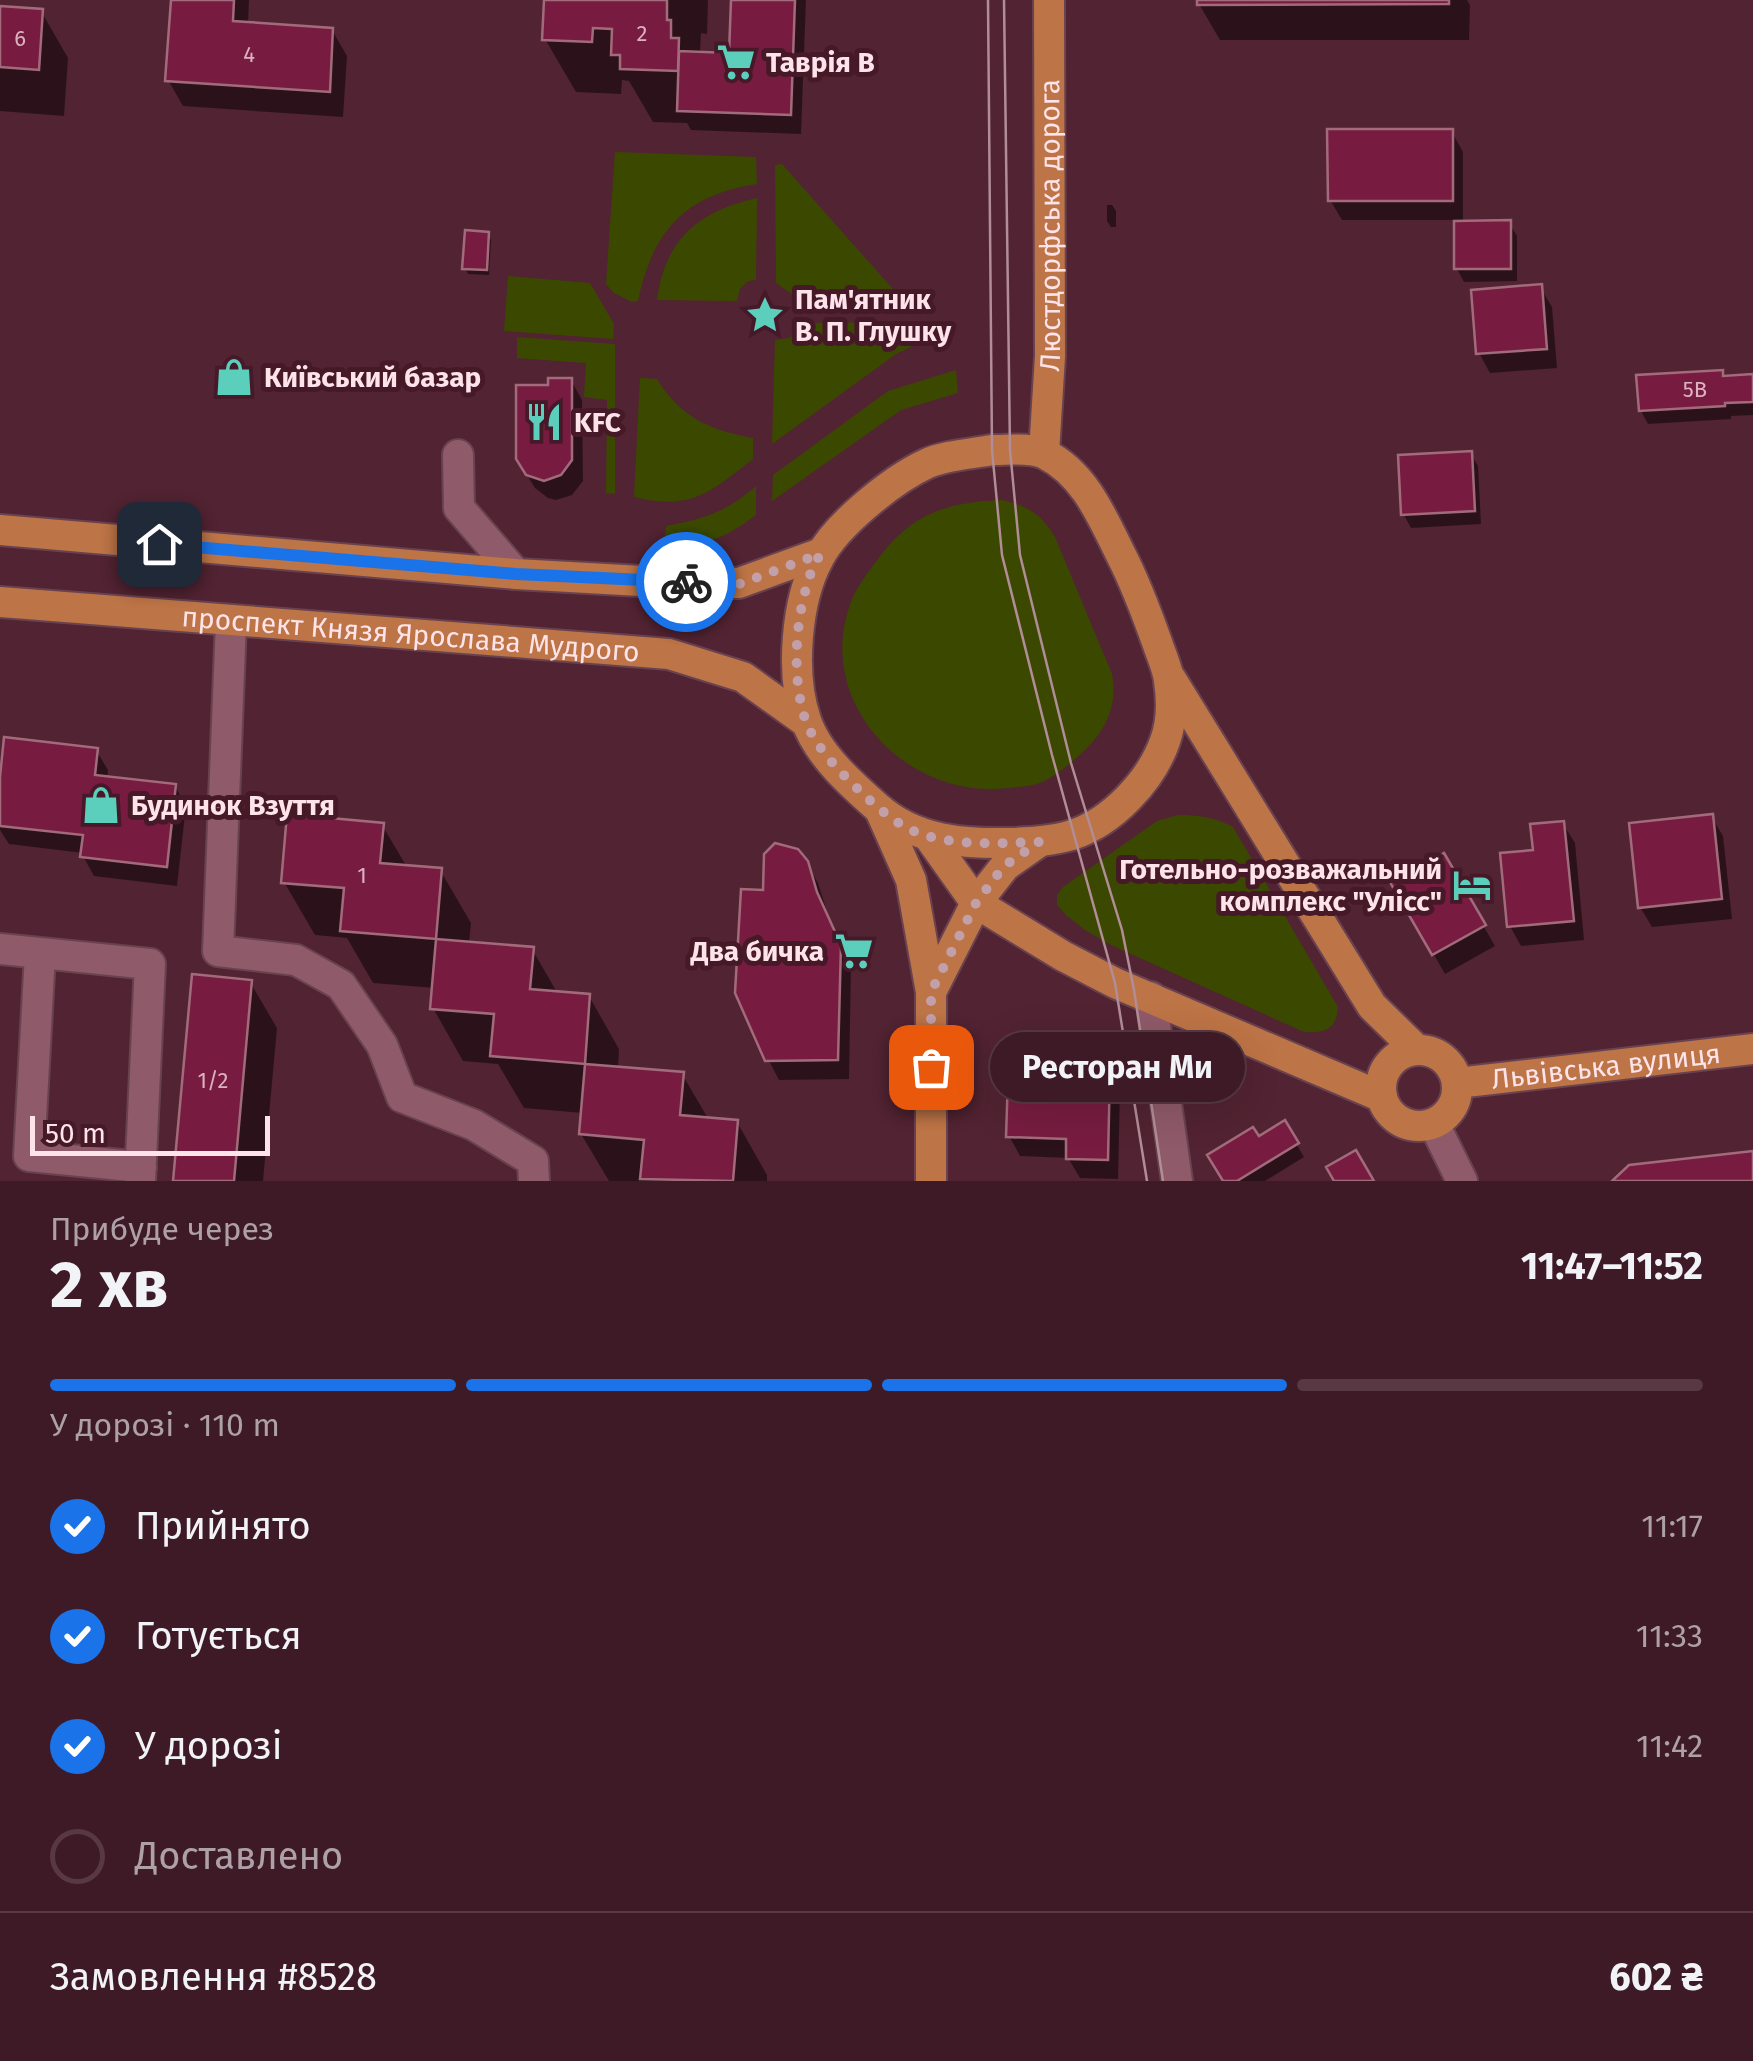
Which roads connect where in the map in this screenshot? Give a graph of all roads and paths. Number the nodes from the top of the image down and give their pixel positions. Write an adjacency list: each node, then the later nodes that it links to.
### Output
1 (1050, 0): 2 (main road, Люстдорфська дорога)
2 (1044, 453): 5 (main road); 9 (main road)
3 (458, 456): 6 (street)
4 (0, 530): 6 (main road)
5 (820, 554): 6 (main road); 10 (main road)
6 (516, 574)
7 (0, 602): 8 (main road, проспект Князя Ярослава Мудрого)
8 (230, 621): 10 (main road, проспект Князя Ярослава Мудрого); 25 (street)
9 (1169, 676): 13 (main road); 20 (main road)
10 (806, 722): 11 (main road)
11 (880, 810): 12 (main road); 17 (main road)
12 (929, 837): 13 (main road); 14 (main road)
13 (1039, 842): 14 (main road)
14 (976, 903): 17 (main road); 18 (main road)
15 (0, 950): 16 (street)
16 (40, 954): 24 (street); 24 (street)
17 (931, 992): 26 (main road)
18 (1151, 997): 22 (main road); 27 (street)
19 (1753, 1049): 21 (main road, Львівська вулиця)
20 (1417, 1050): 21 (main road); 22 (main road)
21 (1457, 1083): 23 (main road)
22 (1382, 1097): 23 (main road)
23 (1434, 1124): 28 (street)
24 (140, 1174)
25 (534, 1181)
26 (931, 1181)
27 (1178, 1181)
28 (1462, 1181)

